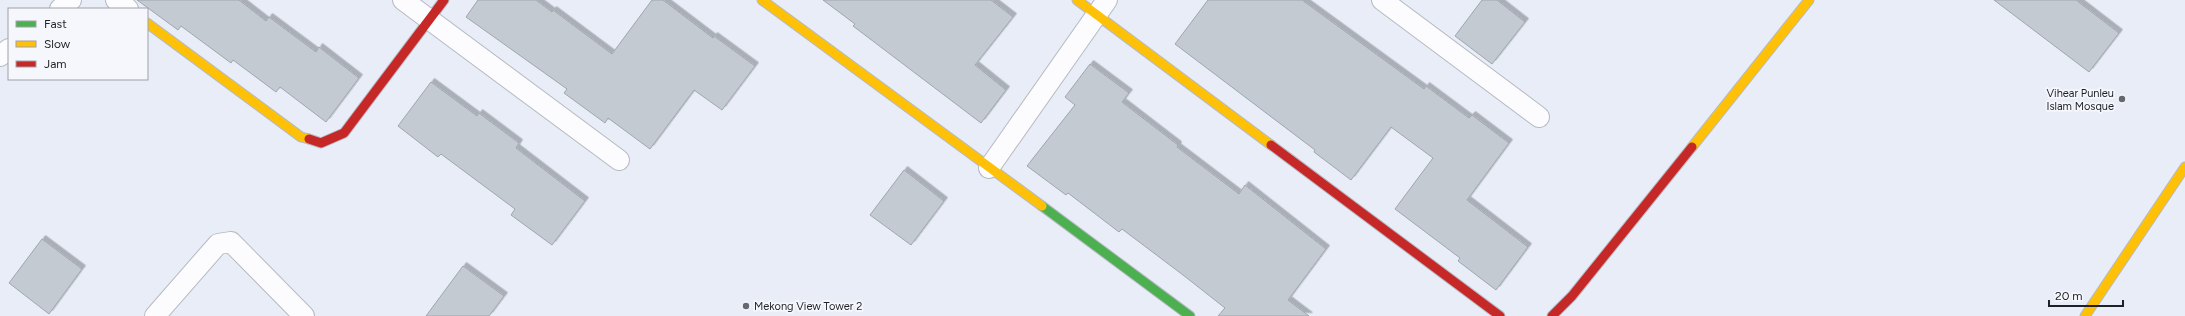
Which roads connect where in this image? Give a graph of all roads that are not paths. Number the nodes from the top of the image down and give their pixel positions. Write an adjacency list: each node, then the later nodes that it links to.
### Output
1 (71, 0): 10 (street)
2 (116, 0): 11 (street)
3 (403, 0): 12 (street)
4 (444, 0): 12 (street)
5 (762, 0): 19 (street)
6 (1077, 0): 9 (street)
7 (1382, 0): 16 (street)
8 (1809, 0): 24 (street)
9 (1102, 7): 19 (street); 23 (street)
10 (61, 8)
11 (127, 8)
12 (430, 20): 13 (street); 17 (street)
13 (148, 24)
14 (8, 50): 15 (street)
15 (0, 56)
16 (1539, 117)
17 (619, 160)
18 (2185, 166): 25 (street)
19 (989, 168): 22 (street)
20 (155, 316): 21 (street)
21 (304, 316)
22 (1190, 316)
23 (1500, 316)
24 (1552, 316)
25 (2084, 316)

